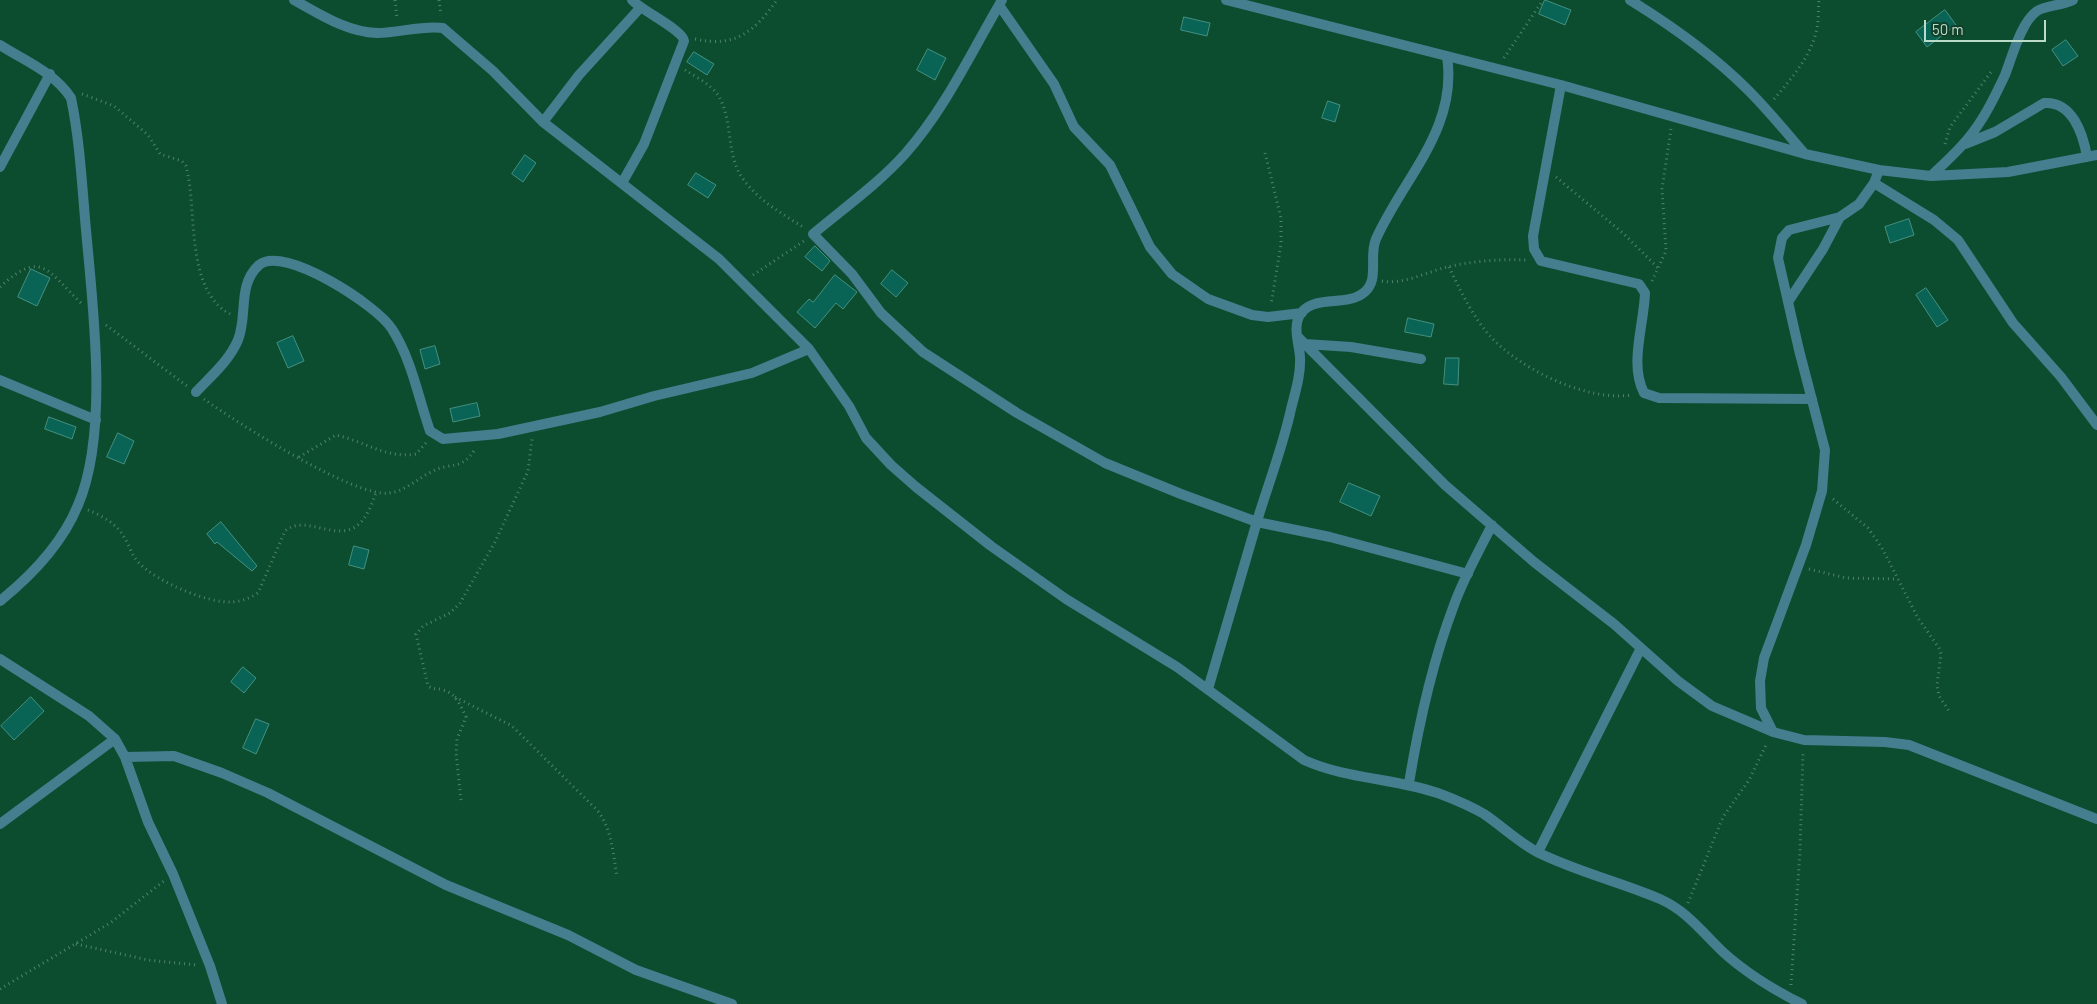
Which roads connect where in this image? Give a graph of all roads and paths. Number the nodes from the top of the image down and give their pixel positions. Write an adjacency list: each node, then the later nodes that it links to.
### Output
1 (294, 0): 11 (street)
2 (395, 0): 11 (path)
3 (777, 0): 12 (path)
4 (1226, 0): 14 (street)
5 (1543, 0): 16 (path)
6 (1630, 0): 21 (street)
7 (1819, 0): 21 (path)
8 (2073, 0): 24 (street)
9 (1001, 3): 36 (street); 47 (street)
10 (636, 4): 12 (street); 23 (street)
11 (398, 32): 23 (street)
12 (684, 37): 15 (street)
13 (0, 45): 18 (street)
14 (1447, 56): 16 (street); 40 (street)
15 (676, 64): 33 (street); 36 (path)
16 (1496, 68): 19 (street)
17 (1994, 69): 28 (path)
18 (50, 74): 20 (street); 29 (street)
19 (1561, 85): 22 (street); 30 (street)
20 (65, 88): 46 (street); 48 (path)
21 (1766, 109): 26 (street)
22 (1673, 116): 26 (street); 39 (path)
23 (543, 122): 33 (street)
24 (1965, 144): 27 (street); 28 (street)
25 (1265, 153): 47 (path)
26 (1805, 154): 31 (street)
27 (2092, 156): 32 (street)
28 (1949, 159): 32 (street)
29 (0, 167)
30 (1546, 169): 37 (street); 39 (path)
31 (1879, 170): 32 (street); 34 (street)
32 (1931, 176)
33 (622, 183): 41 (street)
34 (1874, 183): 35 (street); 58 (street)
35 (1840, 217): 44 (street); 44 (street)
36 (813, 234): 41 (path); 65 (street)
37 (1541, 261): 38 (path); 43 (street)
38 (1448, 267): 40 (path); 54 (path)
39 (1660, 269): 43 (path)
40 (1373, 275): 45 (street)
41 (742, 284): 50 (street)
42 (0, 287): 46 (path)
43 (1645, 293): 54 (street)
44 (1788, 302): 55 (street)
45 (1302, 313): 47 (street); 49 (street)
46 (94, 316): 53 (path); 56 (street)
47 (1268, 317)
48 (242, 320): 53 (street); 59 (street)
49 (1301, 340): 51 (street); 65 (street); 66 (street)
50 (809, 349): 57 (street); 73 (street)
51 (1421, 359)
52 (0, 380): 56 (street)
53 (196, 392): 61 (path)
54 (1644, 393): 55 (street)
55 (1812, 399): 62 (street)
56 (96, 420): 64 (street)
57 (538, 424): 60 (street); 74 (path)
58 (2097, 425)
59 (430, 431): 60 (street); 61 (path)
60 (480, 436): 63 (path)
61 (299, 457): 63 (path)
62 (1822, 491): 67 (street); 69 (path)
63 (376, 493): 64 (path)
64 (78, 506): 70 (street)
65 (1257, 522): 68 (street); 73 (street)
66 (1492, 525): 68 (street); 71 (street)
67 (1799, 564): 69 (path); 76 (street)
68 (1468, 574): 80 (street)
69 (1898, 579): 75 (path)
70 (0, 601)
71 (1641, 648): 76 (street); 84 (street)
72 (0, 658): 77 (street)
73 (1208, 689): 80 (street)
74 (454, 696): 81 (path); 86 (path)
75 (1949, 711)
76 (1773, 732): 78 (street); 87 (path)
77 (115, 739): 79 (street); 83 (street)
78 (1804, 740): 82 (street); 91 (path)
79 (125, 757): 85 (street); 93 (street)
80 (1409, 783): 84 (street)
81 (461, 800)
82 (2097, 819)
83 (0, 824)
84 (1538, 852): 87 (street)
85 (173, 874): 88 (path); 89 (street)
86 (617, 876)
87 (1683, 912): 91 (street)
88 (75, 944): 89 (path); 90 (path)
89 (210, 966): 92 (street)
90 (0, 989)
91 (1790, 998): 94 (street)
92 (222, 1004)
93 (732, 1004)
94 (1802, 1004)

